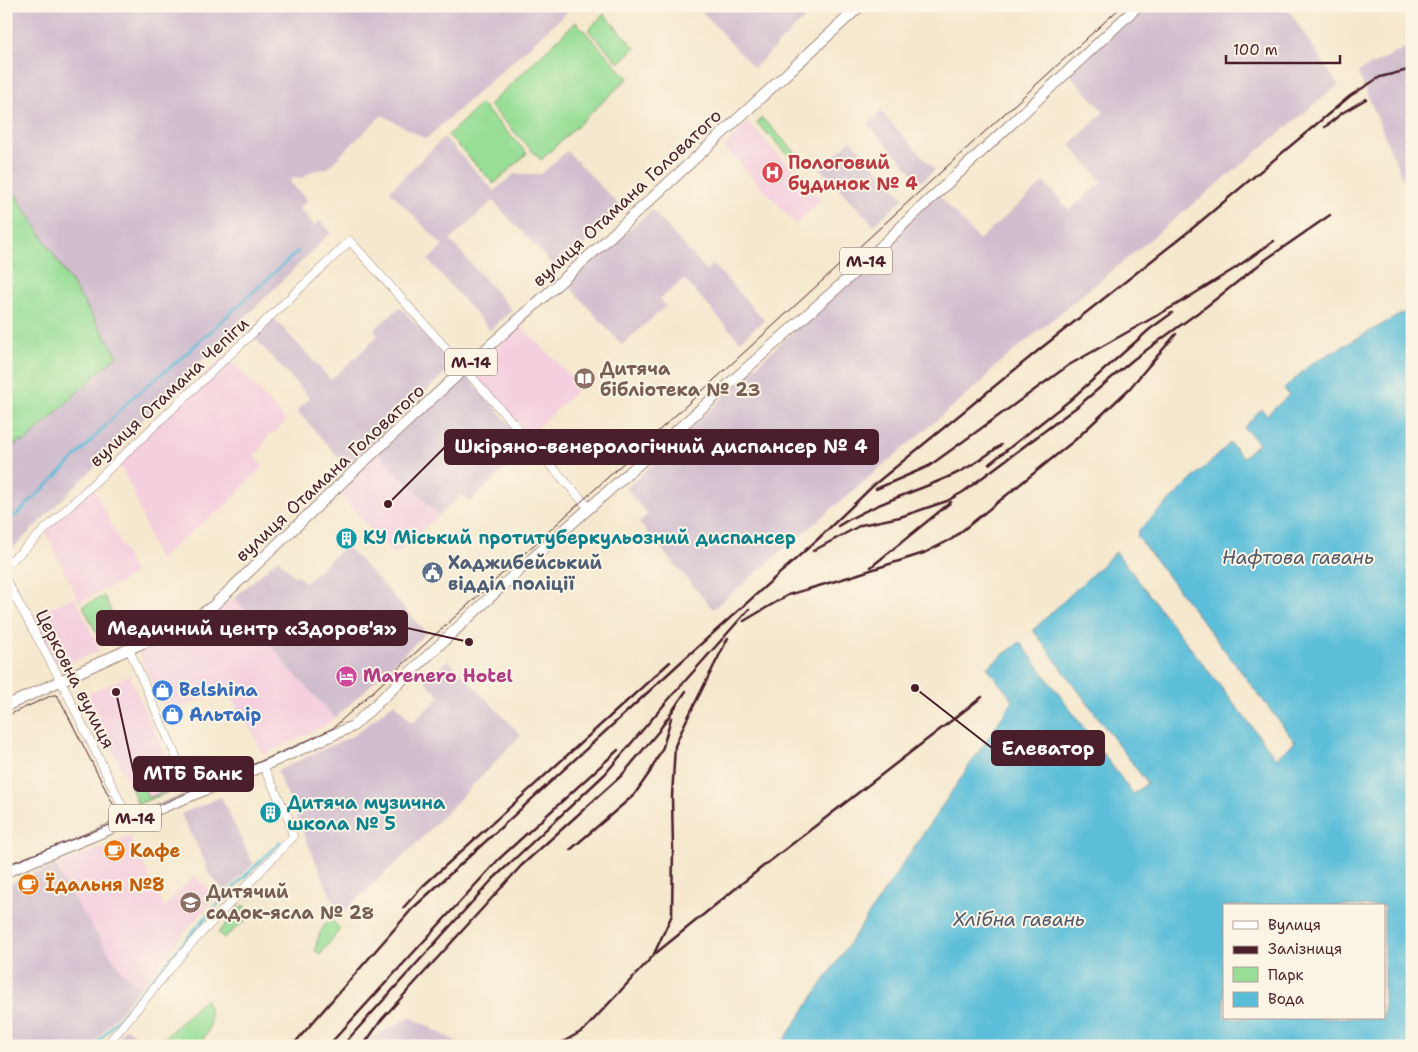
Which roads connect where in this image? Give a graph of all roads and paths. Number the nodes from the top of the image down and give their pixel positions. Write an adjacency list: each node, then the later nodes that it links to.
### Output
1 (860, 6): 3 (main road, вулиця Отамана Головатого / М-14)
2 (1138, 6): 4 (main road, М-14)
3 (465, 368): 4 (street); 5 (street, вулиця Отамана Чепіги); 7 (main road, вулиця Отамана Головатого / М-14)
4 (589, 508): 10 (main road, М-14)
5 (6, 564)
6 (6, 580): 8 (street, Церковна вулиця)
7 (129, 649): 8 (main road, вулиця Отамана Головатого / М-14); 11 (street)
8 (61, 681): 9 (main road, вулиця Отамана Головатого / М-14); 12 (street, Церковна вулиця)
9 (6, 706)
10 (264, 766): 11 (main road, М-14); 14 (street)
11 (193, 795): 12 (main road, М-14)
12 (130, 820): 13 (main road, М-14)
13 (6, 872)
14 (106, 1046)

